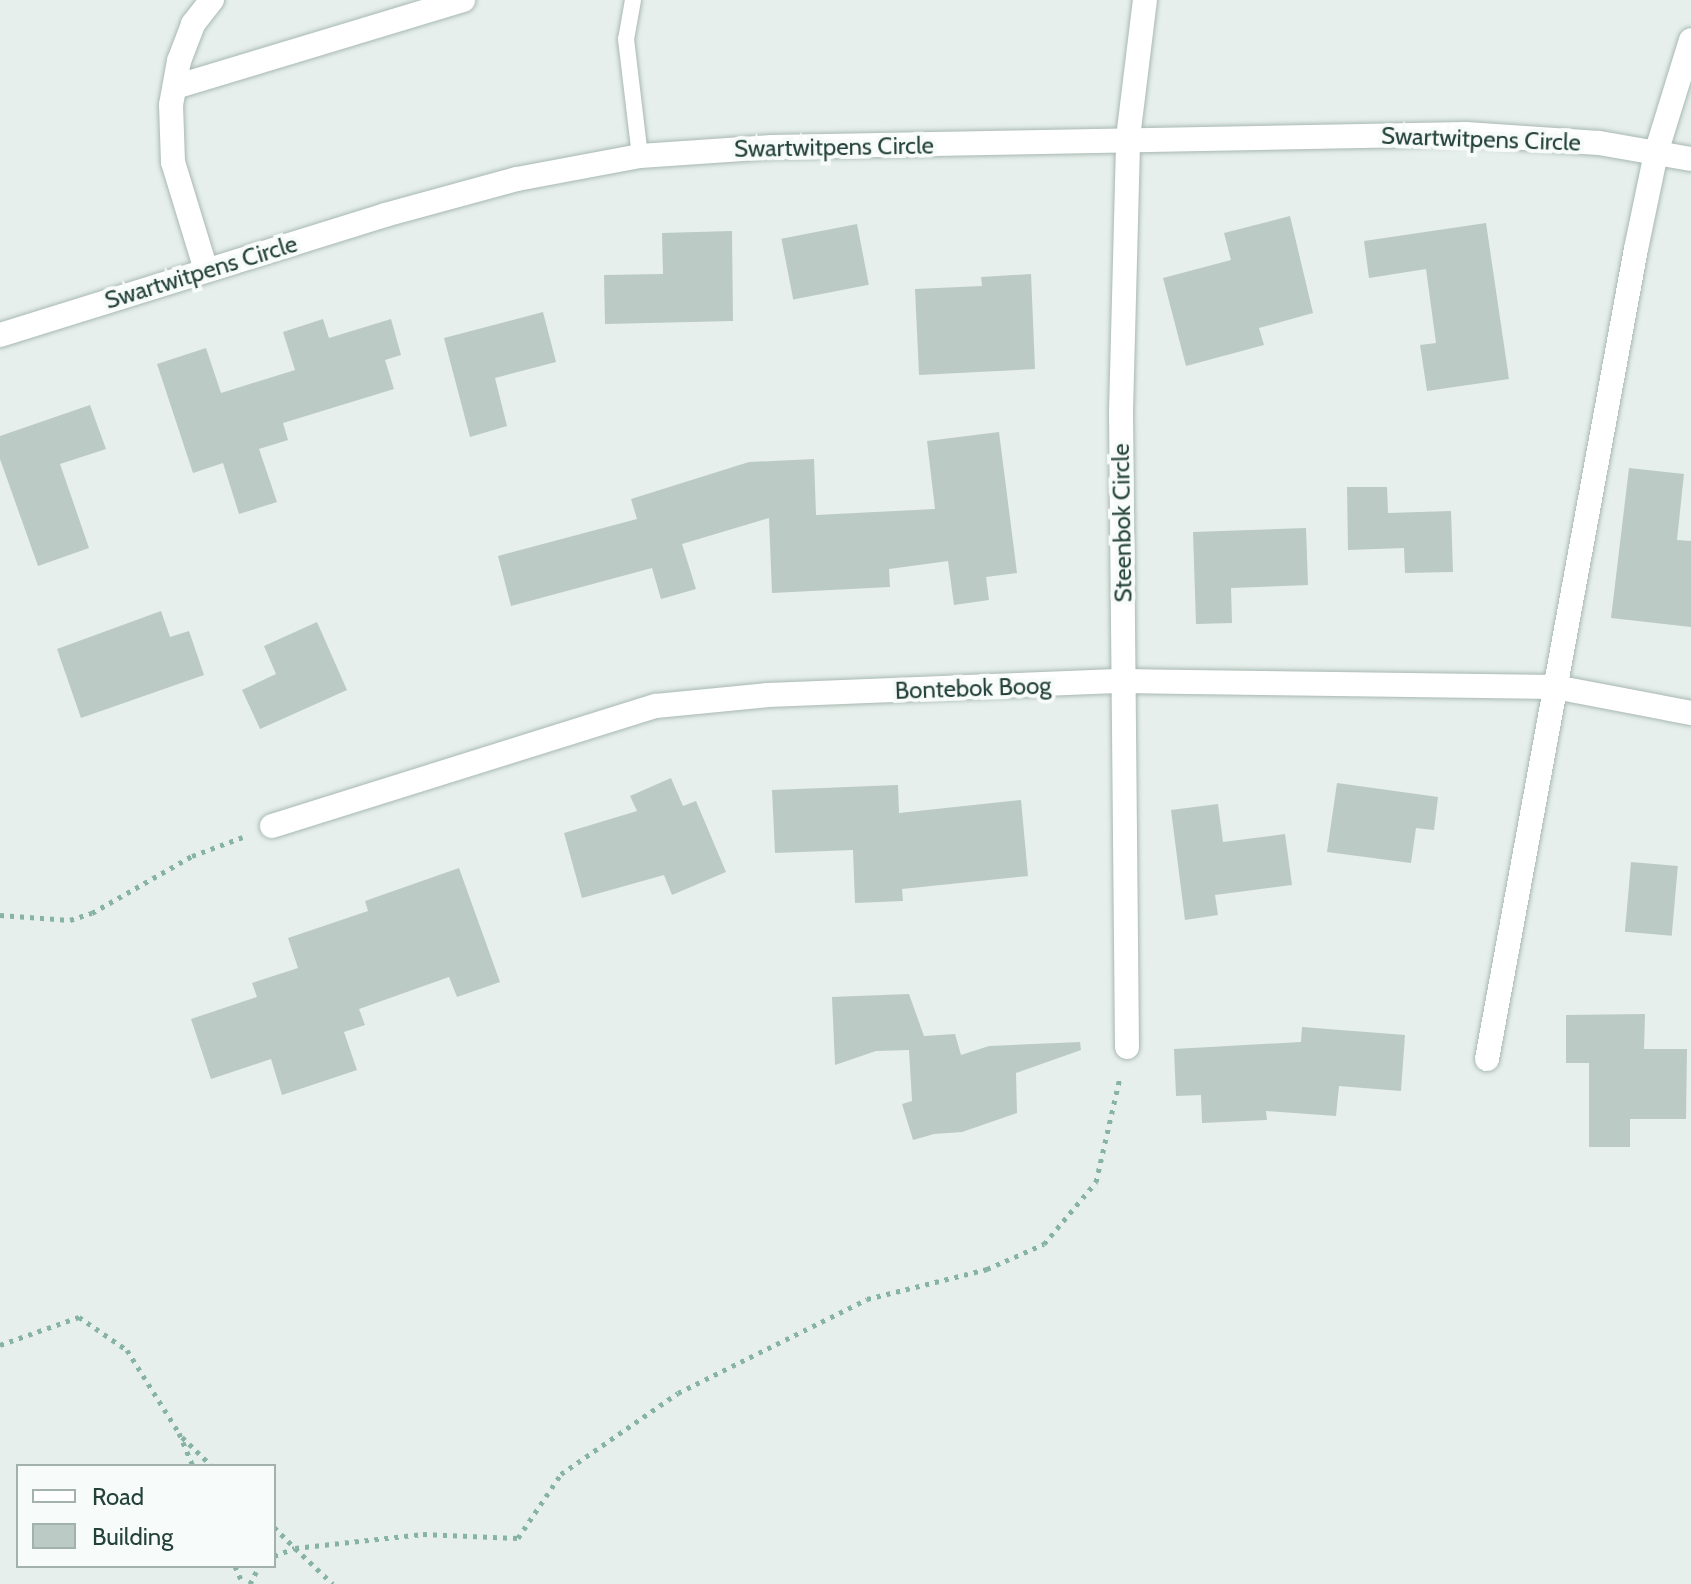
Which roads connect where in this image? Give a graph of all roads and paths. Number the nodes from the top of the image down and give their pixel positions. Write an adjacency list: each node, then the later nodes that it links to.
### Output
1 (212, 0): 6 (street)
2 (463, 0): 6 (street)
3 (633, 0): 9 (lane)
4 (1145, 0): 7 (street, Steenbok Circle)
5 (1691, 40): 8 (street)
6 (175, 87): 11 (street)
7 (1128, 138): 8 (street, Swartwitpens Circle); 9 (street, Swartwitpens Circle); 13 (street, Steenbok Circle)
8 (1656, 153): 10 (street, Swartwitpens Circle); 14 (street)
9 (640, 156): 11 (street, Swartwitpens Circle)
10 (1691, 159)
11 (206, 270): 12 (street, Swartwitpens Circle)
12 (0, 335)
13 (1124, 681): 14 (street, Bontebok Boog); 16 (street, Bontebok Boog); 18 (street, Steenbok Circle)
14 (1555, 687): 15 (street, Bontebok Boog); 19 (street)
15 (1691, 713)
16 (272, 826): 17 (path)
17 (0, 915)
18 (1127, 1047): 25 (path)
19 (1487, 1059)
20 (0, 1345): 21 (path)
21 (179, 1433): 22 (path); 23 (path)
22 (192, 1464)
23 (210, 1464)
24 (276, 1529): 25 (path)
25 (295, 1548): 26 (path); 27 (path)
26 (276, 1555)
27 (333, 1584)

